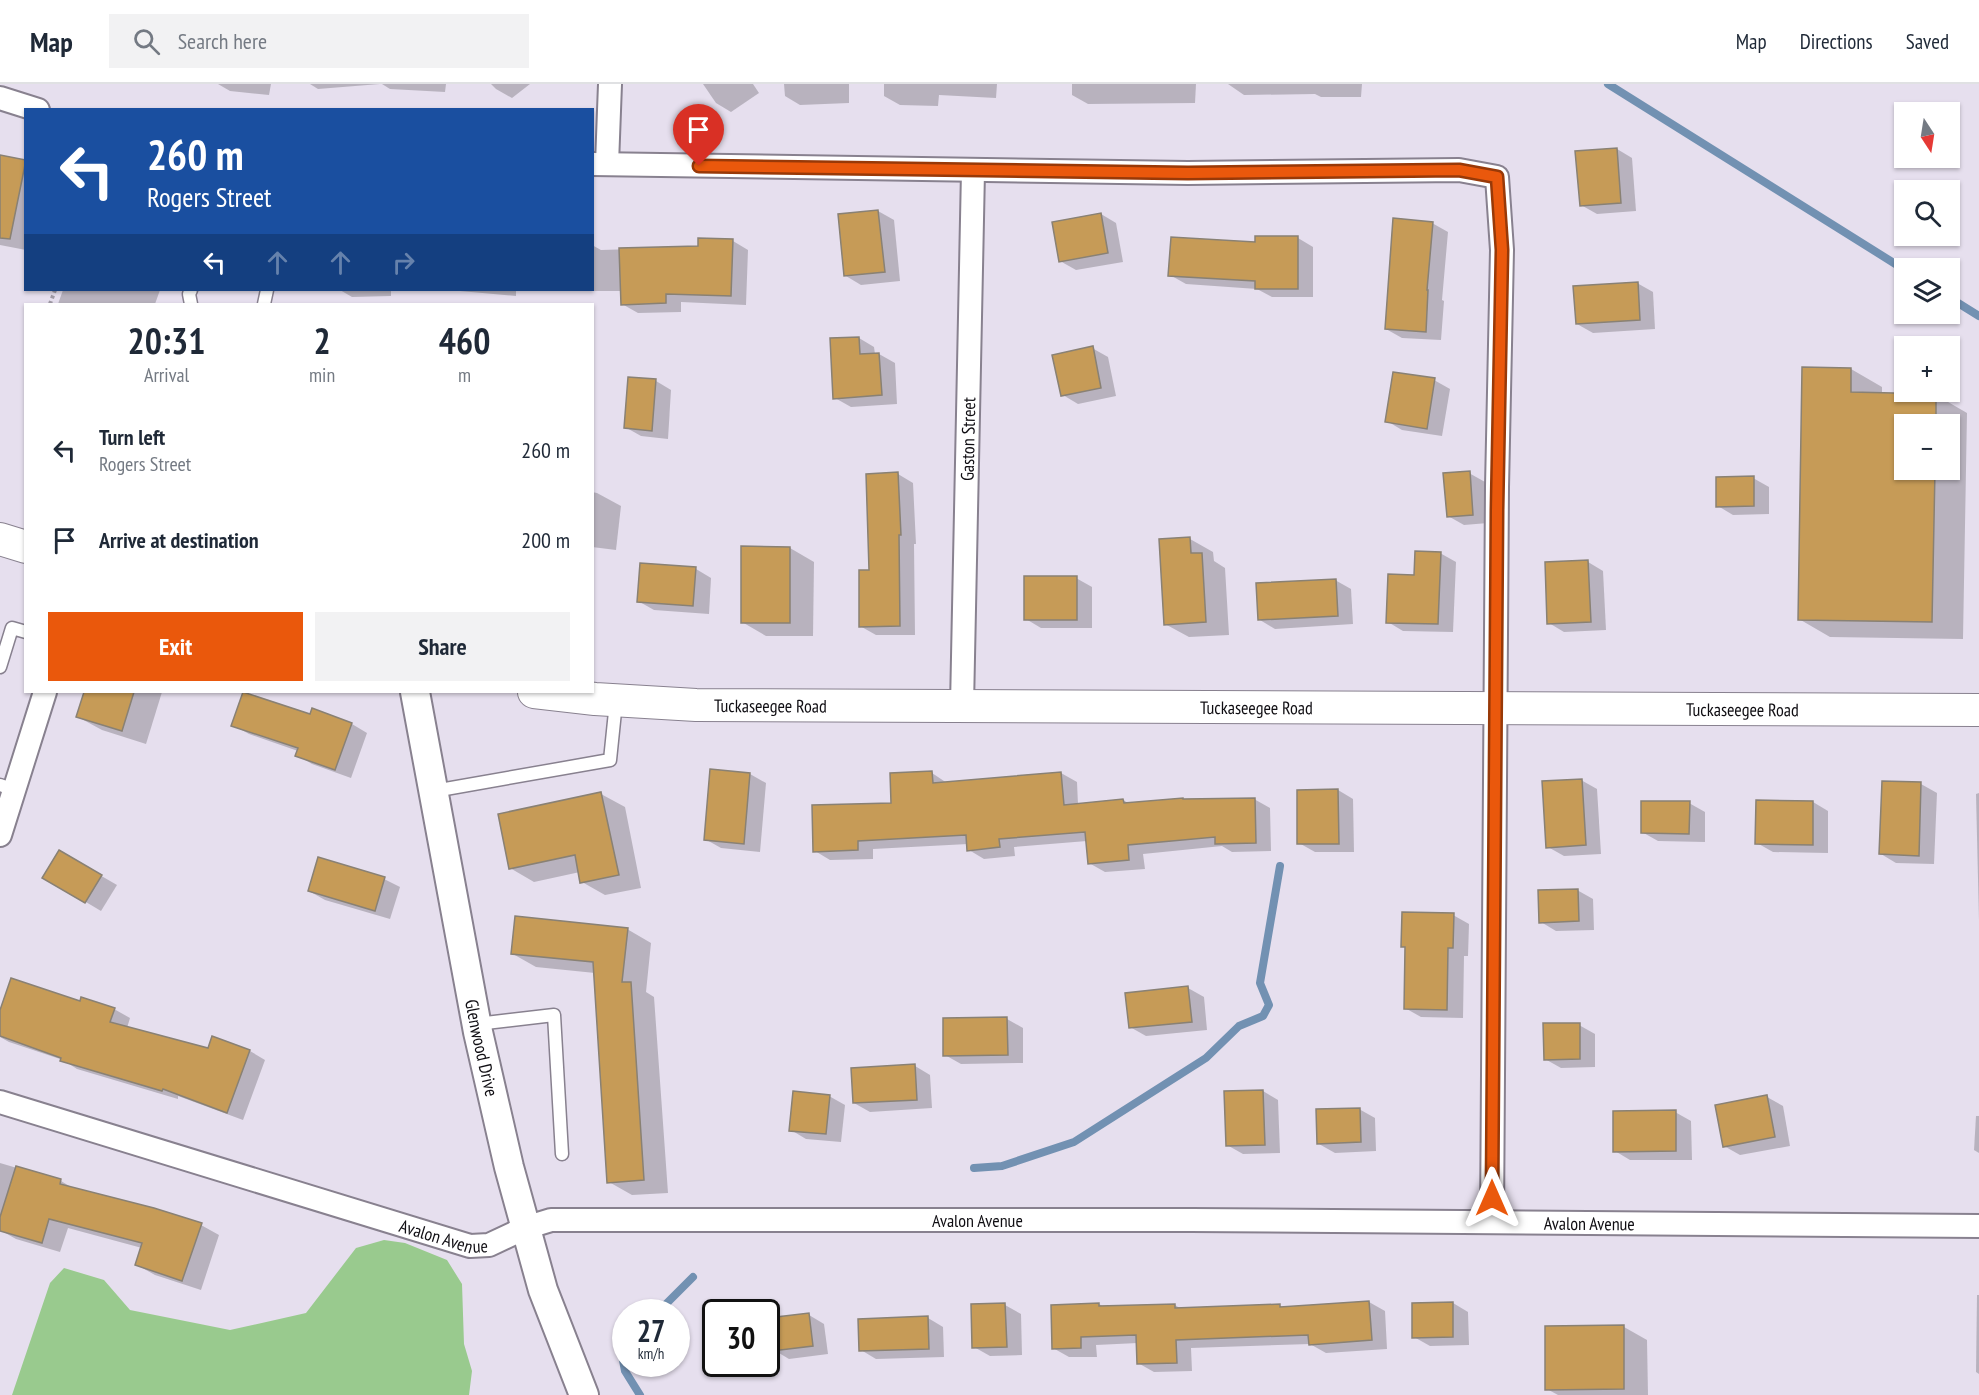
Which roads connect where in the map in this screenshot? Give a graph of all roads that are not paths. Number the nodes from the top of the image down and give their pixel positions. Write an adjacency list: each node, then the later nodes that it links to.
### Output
1 (610, 84): 4 (street)
2 (0, 98): 3 (street)
3 (32, 108)
4 (600, 164): 5 (street)
5 (973, 171): 14 (street, Gaston Street); 15 (street)
6 (0, 539): 7 (main road)
7 (24, 546)
8 (24, 631): 9 (lane)
9 (0, 667)
10 (45, 693): 17 (street)
11 (415, 693): 18 (street, Glenwood Drive)
12 (544, 693): 13 (main road, Tuckaseegee Road)
13 (616, 700): 14 (main road, Tuckaseegee Road); 18 (lane)
14 (962, 706): 15 (main road, Tuckaseegee Road)
15 (1495, 709): 16 (main road, Tuckaseegee Road); 23 (street)
16 (1979, 710)
17 (7, 788): 19 (street)
18 (434, 791): 20 (street, Glenwood Drive)
19 (0, 835)
20 (477, 1024): 22 (lane); 25 (street, Glenwood Drive)
21 (0, 1102): 25 (street, Avalon Avenue)
22 (562, 1154)
23 (1492, 1222): 24 (street, Avalon Avenue); 25 (street, Avalon Avenue)
24 (1979, 1226)
25 (525, 1228): 26 (street, Glenwood Drive)
26 (584, 1395)

